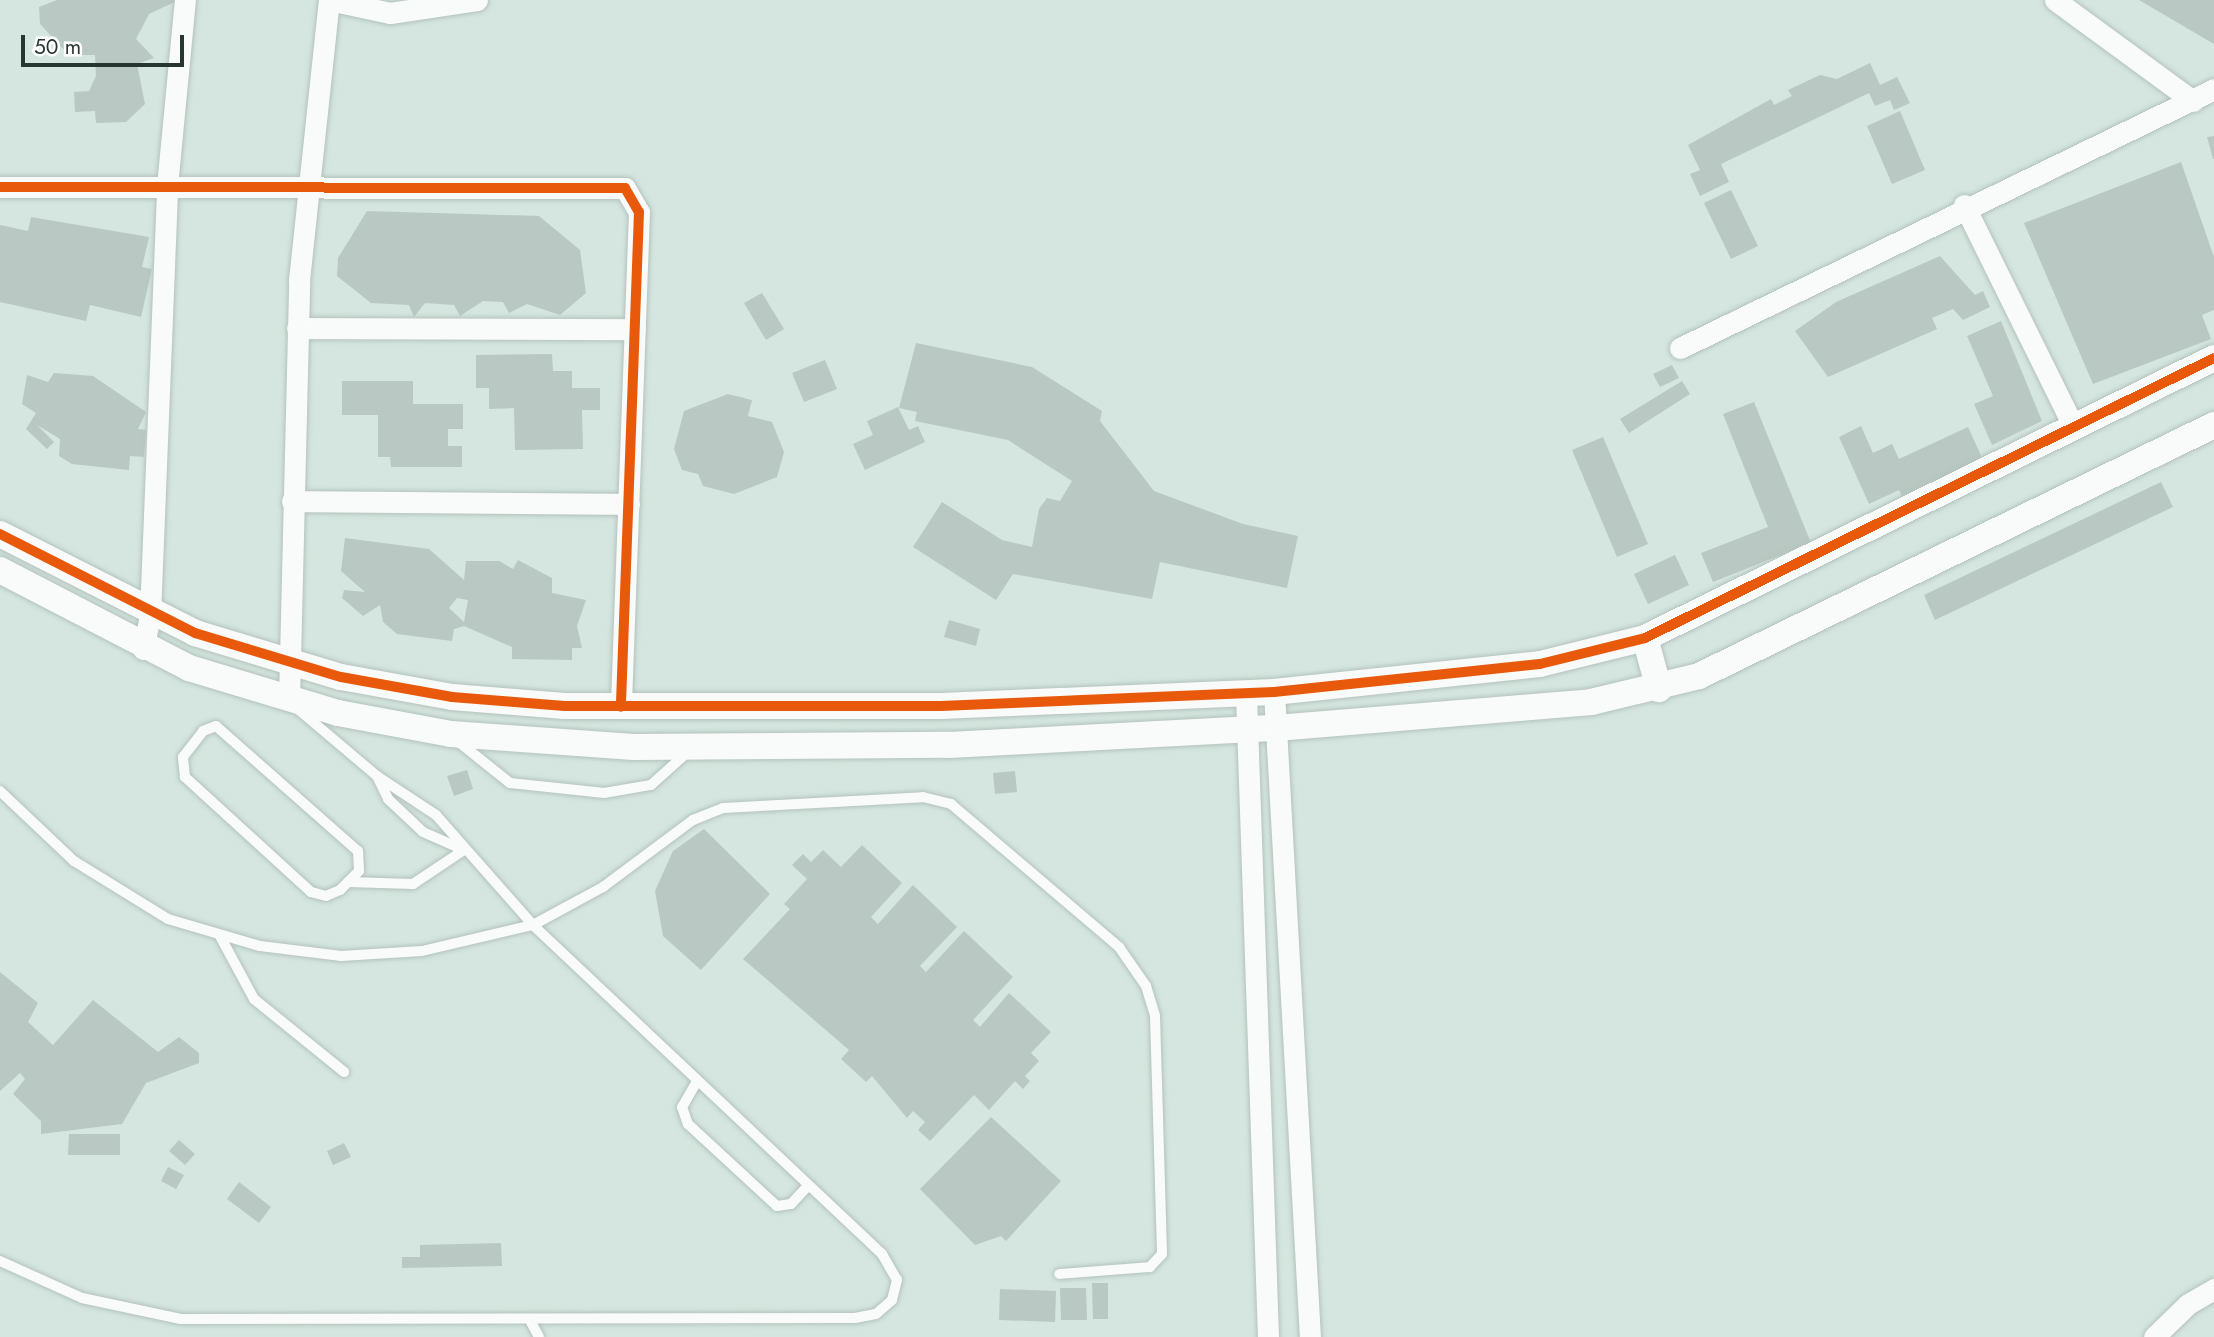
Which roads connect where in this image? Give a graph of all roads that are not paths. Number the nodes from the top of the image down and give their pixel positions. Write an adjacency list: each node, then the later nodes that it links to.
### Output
1 (186, 0): 7 (street)
2 (477, 0): 4 (street)
3 (2055, 0): 6 (street)
4 (455, 2): 8 (street)
5 (2214, 89): 6 (street)
6 (2193, 101): 10 (street)
7 (167, 186): 8 (street); 9 (street); 21 (street)
8 (309, 186): 11 (street); 12 (street)
9 (0, 187)
10 (1964, 205): 13 (street); 16 (street)
11 (297, 328): 12 (street); 17 (street)
12 (635, 329): 18 (street)
13 (1680, 348)
14 (2214, 358): 16 (street)
15 (2214, 425): 25 (street)
16 (2074, 428): 22 (street)
17 (292, 501): 18 (street); 24 (street)
18 (629, 504): 29 (street)
19 (0, 534): 21 (street)
20 (0, 570): 23 (street)
21 (150, 615): 23 (street); 24 (street)
22 (1645, 638): 25 (street); 26 (street)
23 (143, 649): 28 (street)
24 (287, 664): 28 (street); 29 (street)
25 (1659, 689): 30 (street)
26 (1274, 692): 27 (street); 30 (street)
27 (1246, 694): 29 (street); 31 (street)
28 (289, 699): 32 (street); 34 (lane)
29 (621, 707)
30 (1277, 729): 31 (street); 49 (street)
31 (1249, 730): 33 (street); 48 (street)
32 (451, 734): 33 (street); 33 (lane)
33 (695, 746)
34 (377, 776): 36 (lane); 36 (lane)
35 (0, 791): 39 (lane)
36 (464, 850): 37 (lane); 38 (lane)
37 (348, 882): 37 (lane)
38 (533, 925): 39 (lane); 41 (lane); 44 (lane)
39 (220, 936): 40 (lane)
40 (344, 1072)
41 (696, 1083): 42 (lane); 42 (lane)
42 (808, 1186): 46 (lane)
43 (0, 1261): 46 (lane)
44 (1059, 1274)
45 (2214, 1289): 50 (street)
46 (531, 1322): 47 (lane)
47 (539, 1337)
48 (1268, 1337)
49 (1310, 1337)
50 (2154, 1337)

